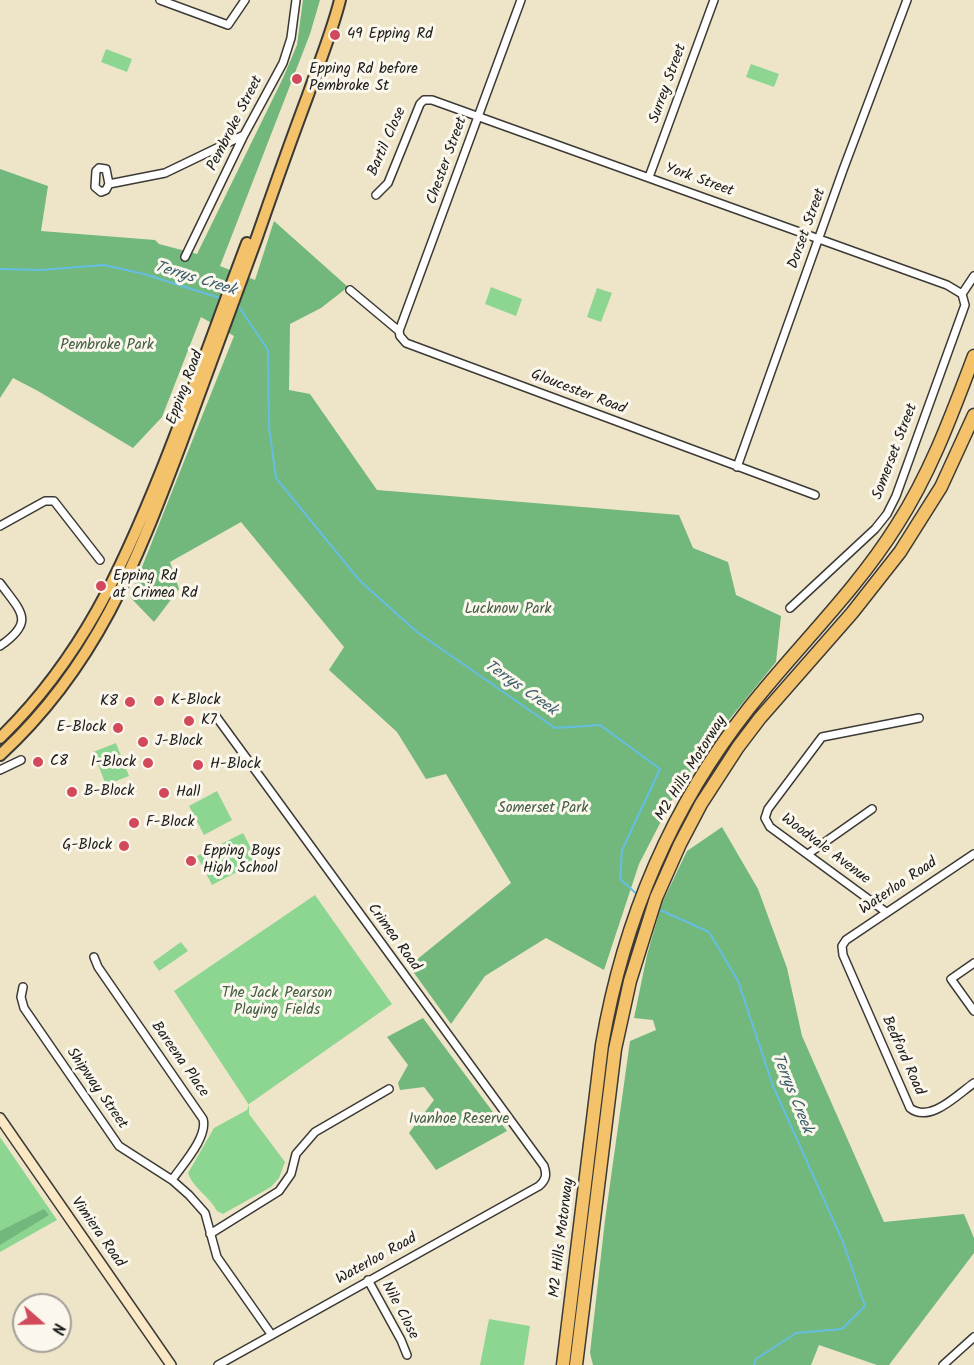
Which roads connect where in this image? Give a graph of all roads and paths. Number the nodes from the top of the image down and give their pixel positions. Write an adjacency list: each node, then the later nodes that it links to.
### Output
1 (160, 0): 2 (street)
2 (245, 0)
3 (296, 0): 11 (street, Pembroke Street)
4 (334, 0): 17 (main road, Epping Road)
5 (340, 0): 17 (main road, Epping Road)
6 (521, 0): 10 (street, Chester Street)
7 (714, 0): 12 (street, Surrey Street)
8 (907, 0): 15 (street, Dorset Street)
9 (424, 100): 10 (street, York Street); 14 (street, Bartil Close)
10 (479, 116): 12 (street, York Street); 22 (street, Chester Street)
11 (244, 135): 13 (street); 16 (street, Pembroke Street)
12 (649, 177): 15 (street, York Street)
13 (110, 184)
14 (376, 195)
15 (819, 238): 20 (street, York Street); 25 (street, Dorset Street)
16 (185, 257)
17 (241, 269): 21 (main road, Epping Road)
18 (974, 276): 20 (street, Somerset Street)
19 (350, 290): 22 (street, Gloucester Road)
20 (962, 294): 30 (street, Somerset Street)
21 (219, 331): 34 (main road, Epping Road); 35 (main road, Epping Road)
22 (399, 331): 25 (street, Gloucester Road)
23 (974, 356): 59 (highway, M2 Hills Motorway)
24 (974, 415): 60 (highway, M2 Hills Motorway)
25 (737, 467): 26 (street, Gloucester Road)
26 (815, 495)
27 (0, 526): 28 (street)
28 (100, 560)
29 (0, 583): 31 (street)
30 (790, 608)
31 (0, 646)
32 (216, 715): 50 (street, Crimea Road)
33 (919, 718): 39 (street, Woodvale Avenue)
34 (0, 738)
35 (0, 755)
36 (21, 760): 37 (street)
37 (0, 770)
38 (872, 809): 39 (street)
39 (808, 854): 41 (street, Woodvale Avenue)
40 (974, 854): 41 (street, Waterloo Road)
41 (885, 912): 42 (street, Waterloo Road)
42 (842, 946): 47 (street, Bedford Road)
43 (94, 957): 51 (street, Bareena Place)
44 (974, 963): 46 (street)
45 (23, 987): 51 (street, Shipway Street)
46 (974, 1011)
47 (974, 1083)
48 (389, 1089): 52 (street)
49 (0, 1118): 57 (street, Vimiera Road)
50 (546, 1177): 53 (street, Waterloo Road)
51 (172, 1180): 52 (street, Shipway Street)
52 (210, 1234): 54 (street, Shipway Street)
53 (368, 1280): 54 (street, Waterloo Road); 56 (street, Nile Close)
54 (271, 1334): 58 (street, Waterloo Road)
55 (974, 1337): 61 (street)
56 (407, 1354)
57 (170, 1365)
58 (218, 1365)
59 (563, 1365)
60 (576, 1365)
61 (943, 1365)

